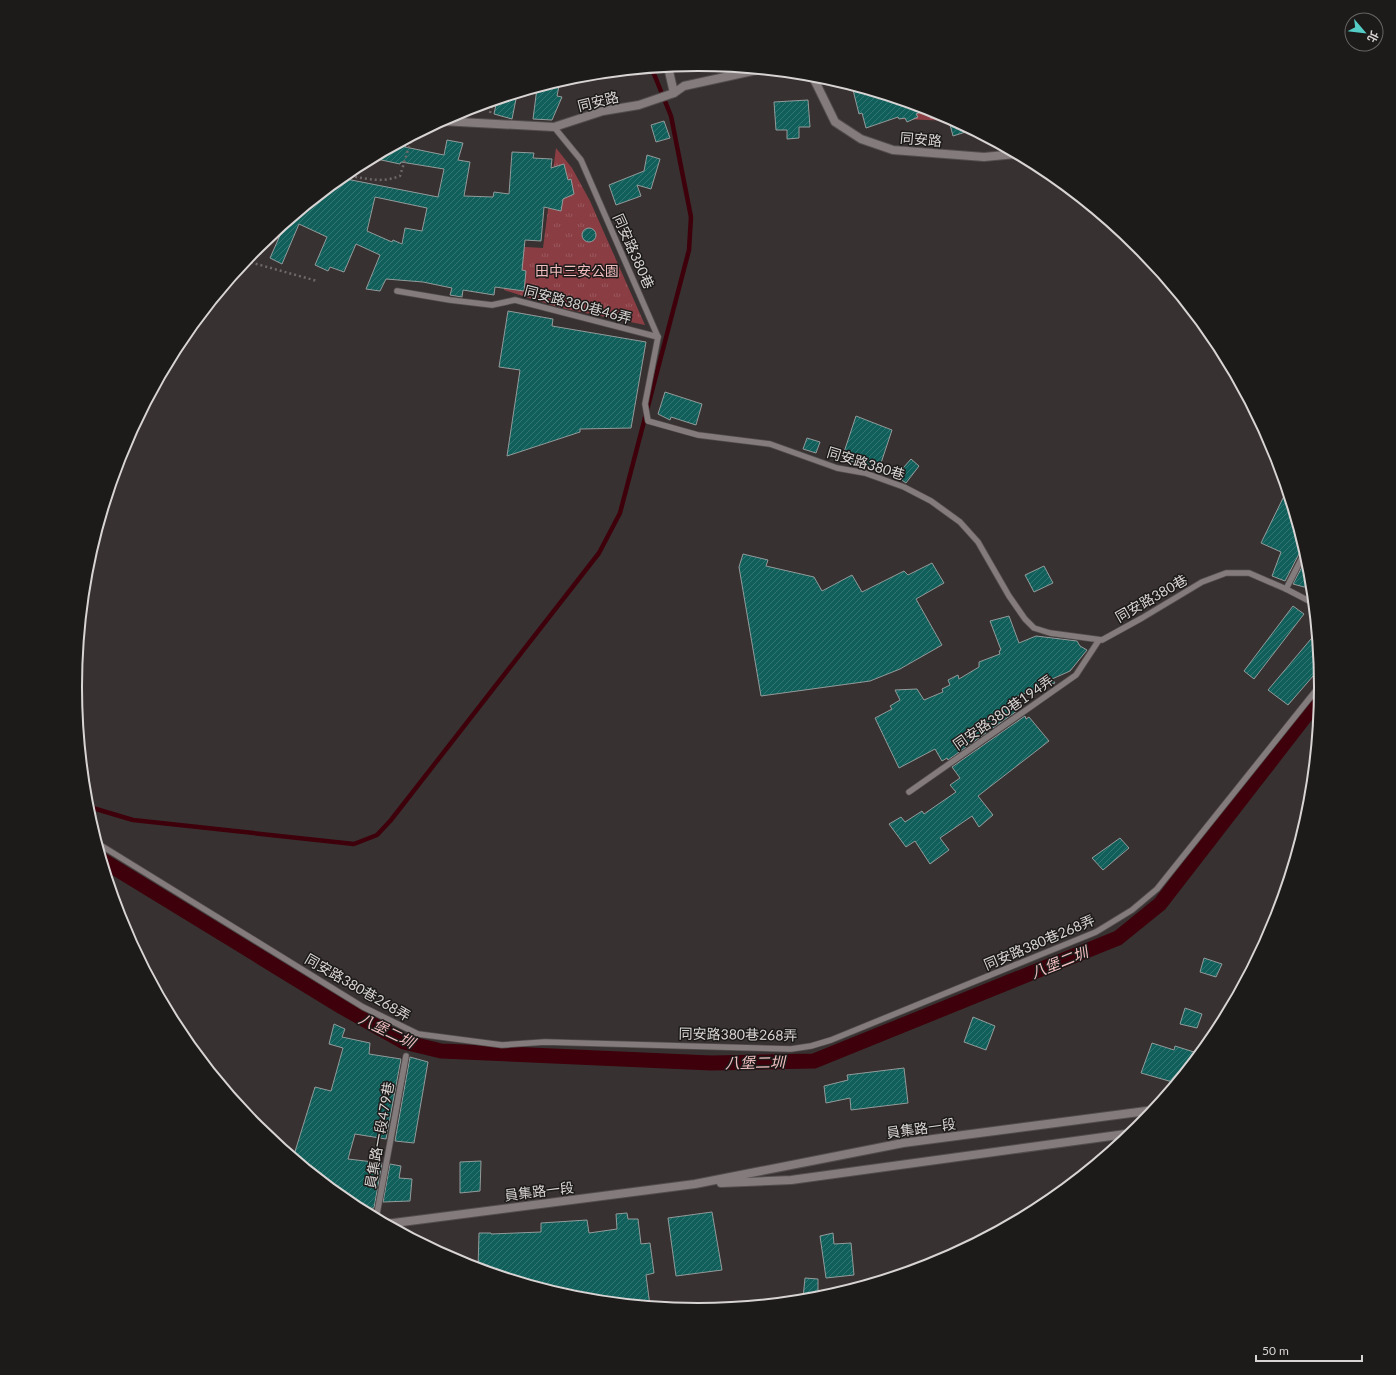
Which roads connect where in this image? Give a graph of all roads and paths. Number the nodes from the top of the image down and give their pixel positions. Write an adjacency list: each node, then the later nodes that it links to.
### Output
1 (669, 72): 4 (street)
2 (745, 73): 4 (street, 同安路)
3 (816, 83): 8 (street, 同安路)
4 (674, 93): 6 (street, 同安路)
5 (454, 122): 6 (street, 同安路)
6 (554, 127): 13 (lane, 同安路380巷)
7 (410, 143): 9 (path)
8 (1007, 155)
9 (353, 176)
10 (252, 263): 11 (path)
11 (317, 281)
12 (397, 291): 13 (lane, 同安路380巷46弄)
13 (658, 337): 17 (lane, 同安路380巷)
14 (1301, 560): 15 (lane)
15 (1286, 589): 16 (lane, 同安路380巷); 17 (lane, 同安路380巷)
16 (1308, 600)
17 (1099, 640): 19 (lane, 同安路380巷194弄)
18 (1314, 693): 20 (lane, 同安路380巷268弄)
19 (909, 792)
20 (103, 847)
21 (406, 1056): 25 (lane, 員集路一段479巷)
22 (1145, 1111): 24 (street, 員集路一段)
23 (1122, 1135): 24 (street, 員集路一段)
24 (695, 1184): 26 (street, 員集路一段)
25 (377, 1213)
26 (394, 1223)

